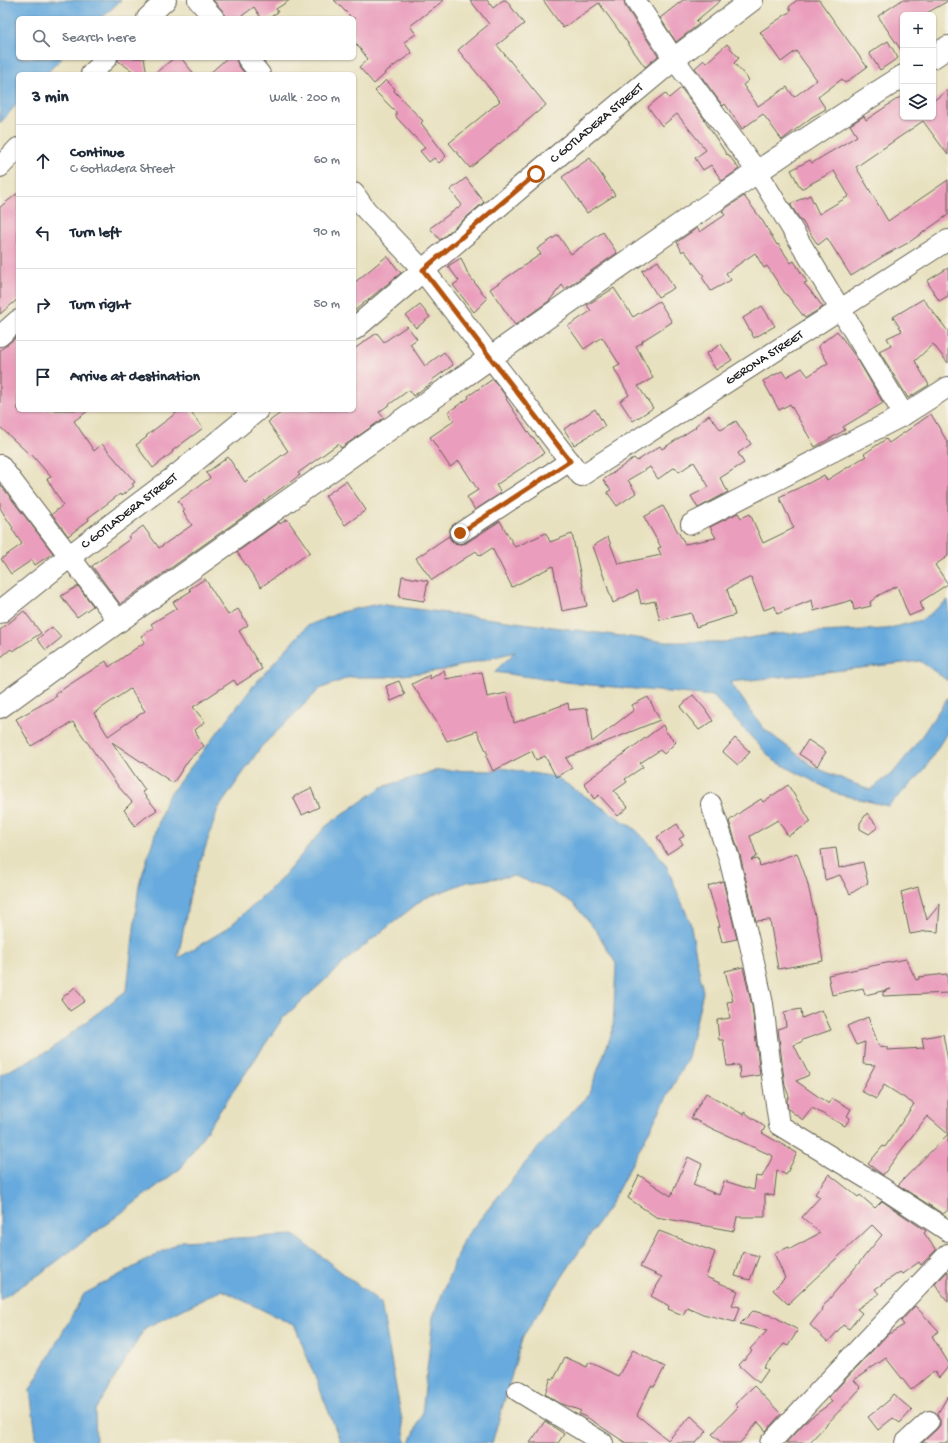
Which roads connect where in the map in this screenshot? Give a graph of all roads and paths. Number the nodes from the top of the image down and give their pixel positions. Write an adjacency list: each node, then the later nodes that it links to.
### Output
1 (166, 0): 5 (street)
2 (198, 0): 6 (street)
3 (635, 0): 9 (street)
4 (752, 0): 9 (street, C GOTLADERA STREET)
5 (149, 16)
6 (212, 16)
7 (948, 47): 8 (street)
8 (936, 55)
9 (674, 59): 17 (street); 20 (street, C GOTLADERA STREET)
10 (105, 60): 12 (street)
11 (249, 60): 13 (street)
12 (92, 72)
13 (258, 72)
14 (900, 78): 17 (street)
15 (16, 150): 16 (street)
16 (0, 167)
17 (756, 171): 21 (street); 25 (street)
18 (356, 196): 20 (street)
19 (948, 240): 21 (street, GERONA STREET)
20 (423, 270): 23 (street, C GOTLADERA STREET); 25 (street)
21 (840, 309): 28 (street); 30 (street, GERONA STREET)
22 (16, 322): 24 (street)
23 (356, 327)
24 (0, 336)
25 (490, 357): 30 (street); 35 (street)
26 (948, 387): 28 (street)
27 (255, 412): 33 (street, C GOTLADERA STREET)
28 (904, 415): 31 (street)
29 (0, 465): 33 (street)
30 (576, 469): 32 (street, GERONA STREET)
31 (691, 524)
32 (460, 533)
33 (70, 556): 34 (street, C GOTLADERA STREET); 35 (street)
34 (0, 612)
35 (118, 620): 36 (street)
36 (0, 707)
37 (711, 804): 38 (street)
38 (948, 1231)
39 (948, 1254): 43 (street)
40 (518, 1391): 42 (street)
41 (929, 1421): 44 (street)
42 (603, 1443)
43 (770, 1443)
44 (905, 1443)

